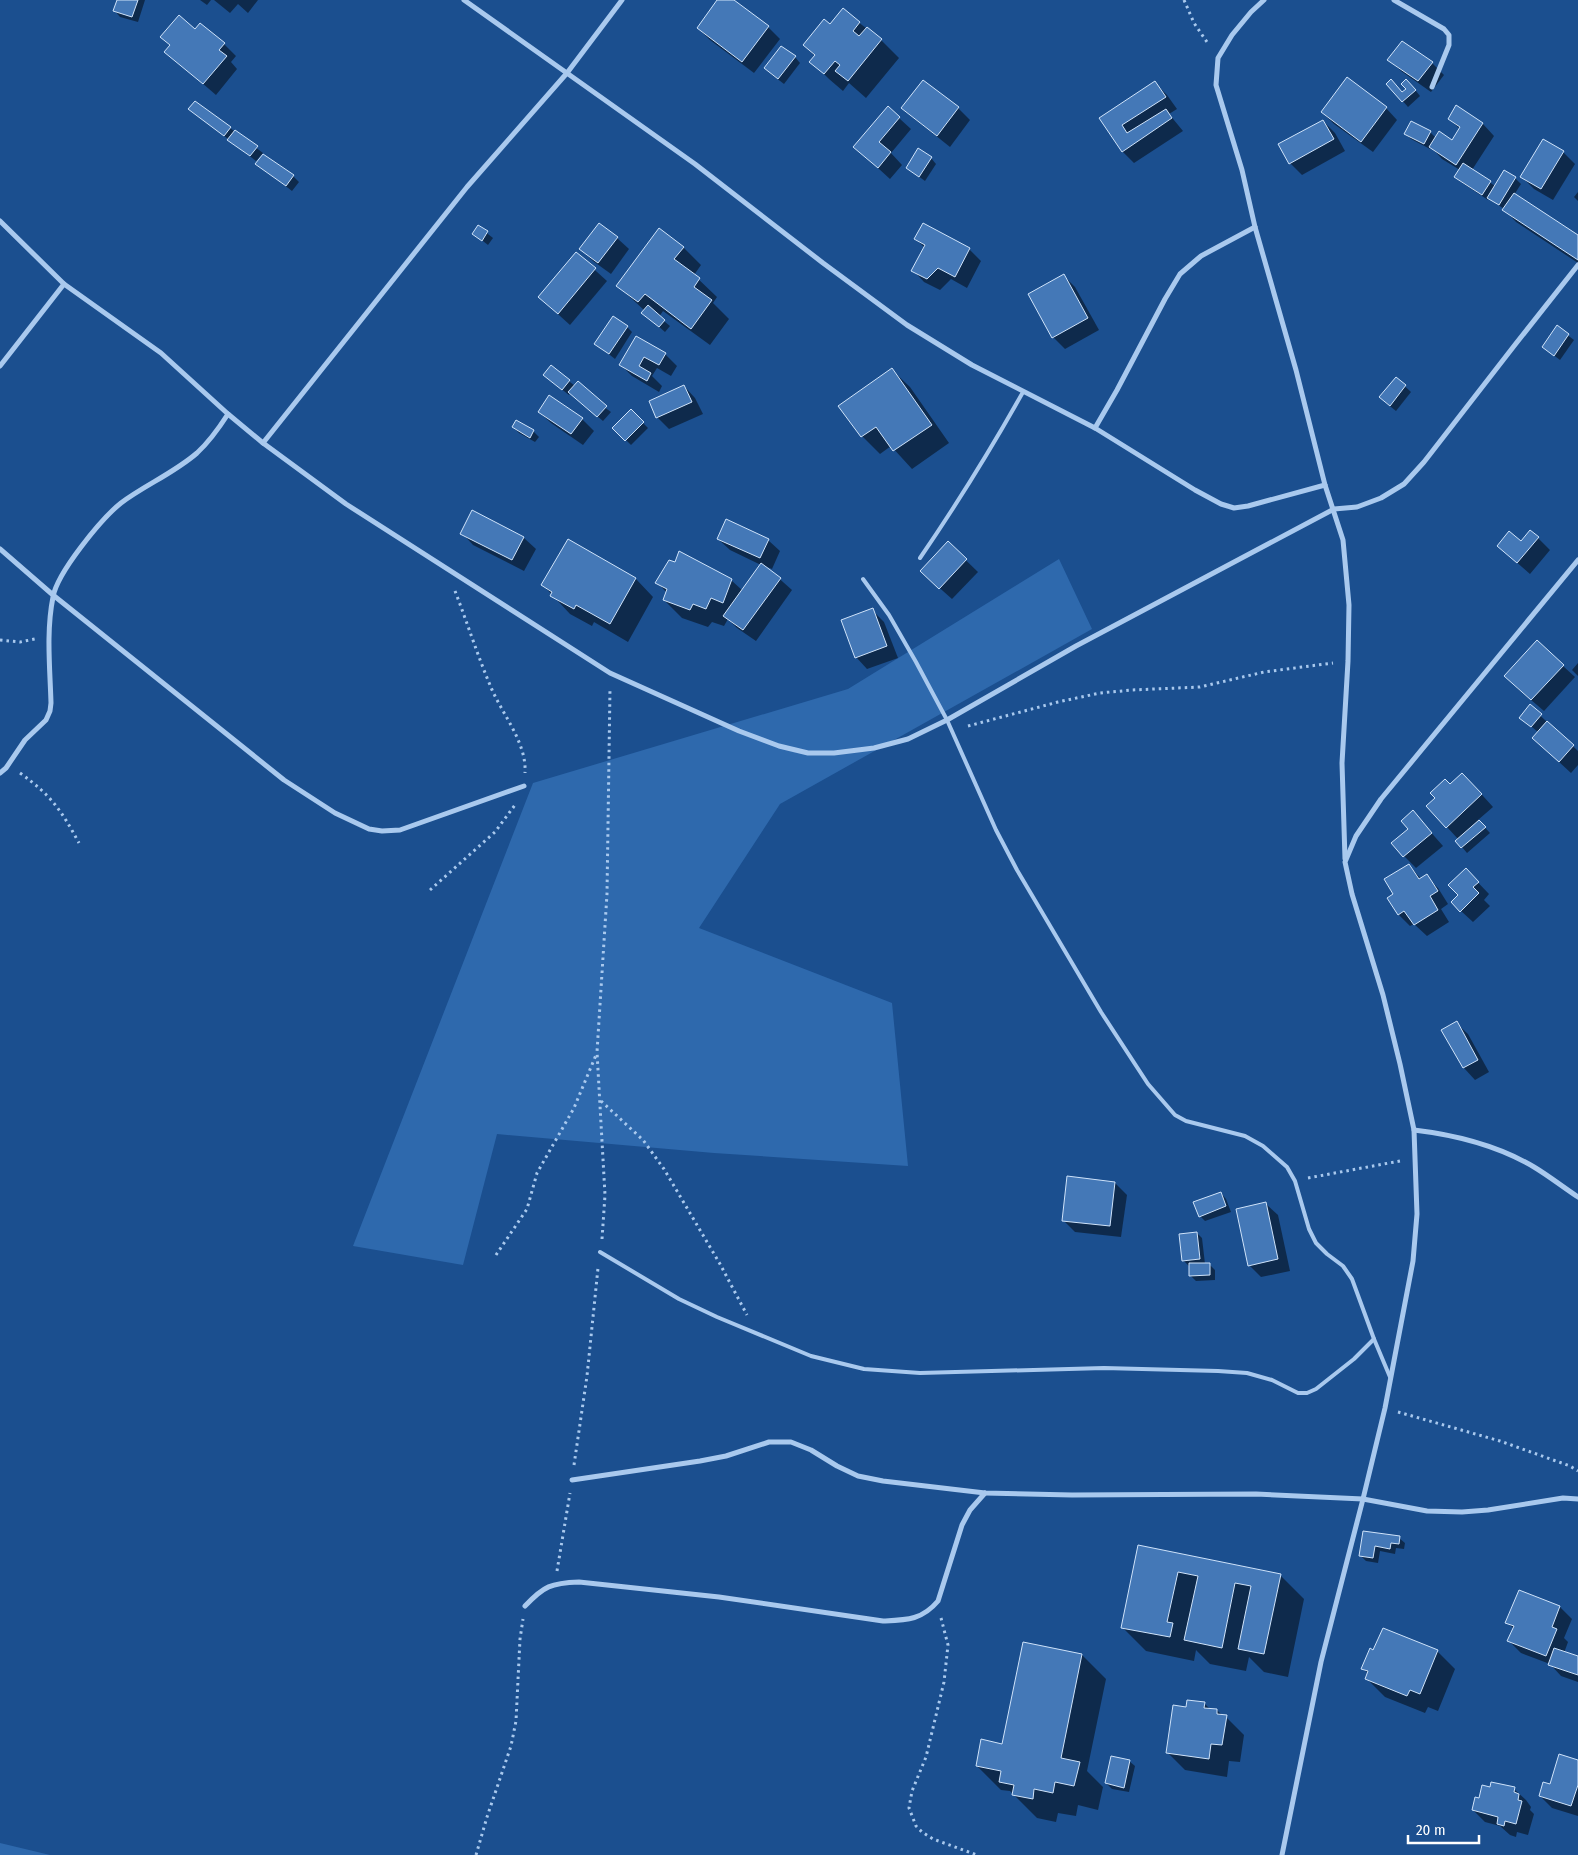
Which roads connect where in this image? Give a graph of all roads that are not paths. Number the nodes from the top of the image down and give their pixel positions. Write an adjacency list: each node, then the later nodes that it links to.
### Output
1 (464, 0): 5 (street)
2 (622, 0): 5 (street)
3 (1264, 0): 8 (street)
4 (1394, 0): 6 (street)
5 (567, 73): 12 (street); 15 (street)
6 (1432, 87)
7 (0, 221): 10 (street)
8 (1255, 227): 14 (street); 16 (street)
9 (1578, 266): 17 (street)
10 (64, 284): 11 (street); 13 (street)
11 (0, 366)
12 (1023, 392): 14 (street); 19 (lane)
13 (228, 414): 15 (street); 22 (street)
14 (1095, 428): 16 (street)
15 (263, 443): 23 (street)
16 (1325, 486): 17 (street)
17 (1334, 509): 23 (street); 26 (street)
18 (0, 549): 22 (street)
19 (920, 558)
20 (1578, 560): 26 (street)
21 (863, 579): 23 (lane)
22 (53, 595): 24 (street); 25 (street)
23 (947, 720): 30 (lane)
24 (0, 773)
25 (524, 786)
26 (1345, 862): 27 (street)
27 (1414, 1130): 28 (street); 31 (street)
28 (1578, 1197)
29 (600, 1252): 30 (lane)
30 (1374, 1339): 31 (lane)
31 (1391, 1379): 34 (street)
32 (572, 1480): 33 (street)
33 (984, 1493): 34 (street); 36 (street)
34 (1363, 1499): 35 (street); 37 (street)
35 (1578, 1499)
36 (524, 1606)
37 (1282, 1855)

